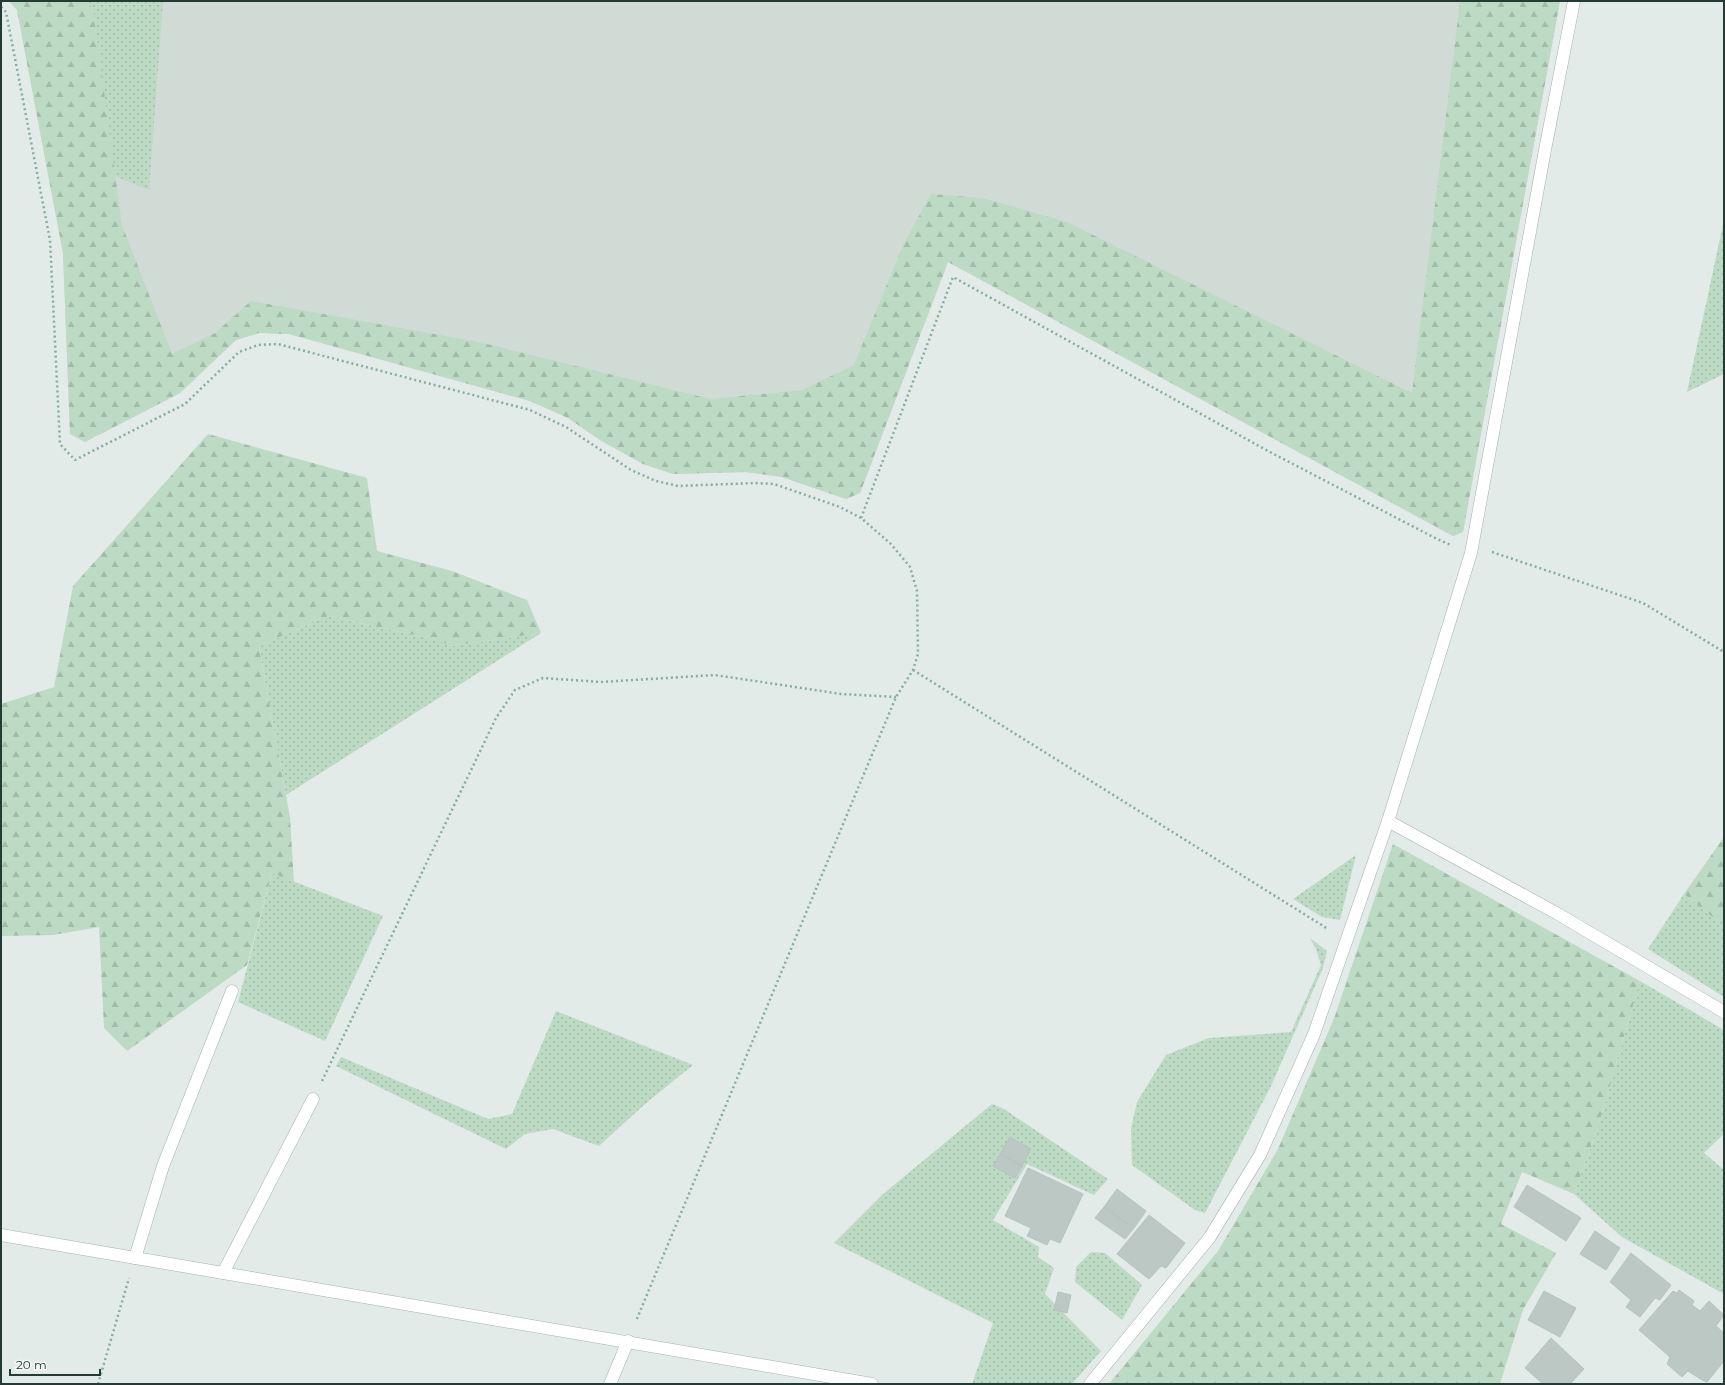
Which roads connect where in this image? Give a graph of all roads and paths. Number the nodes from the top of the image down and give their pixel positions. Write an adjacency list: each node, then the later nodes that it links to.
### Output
1 (1574, 1): 4 (street)
2 (1, 7): 3 (path)
3 (861, 518): 4 (path); 6 (path)
4 (1472, 549): 5 (path); 8 (street)
5 (1724, 652)
6 (913, 670): 7 (path); 9 (path)
7 (896, 697): 12 (path); 16 (path)
8 (1388, 821): 9 (street); 11 (street)
9 (1347, 941): 20 (street)
10 (232, 990): 14 (street)
11 (1724, 1012)
12 (313, 1099): 15 (street)
13 (1, 1235): 14 (street)
14 (135, 1258): 15 (street); 17 (path)
15 (223, 1273): 16 (street)
16 (628, 1342): 18 (street); 19 (street)
17 (98, 1384)
18 (610, 1384)
19 (872, 1384)
20 (1090, 1384)

